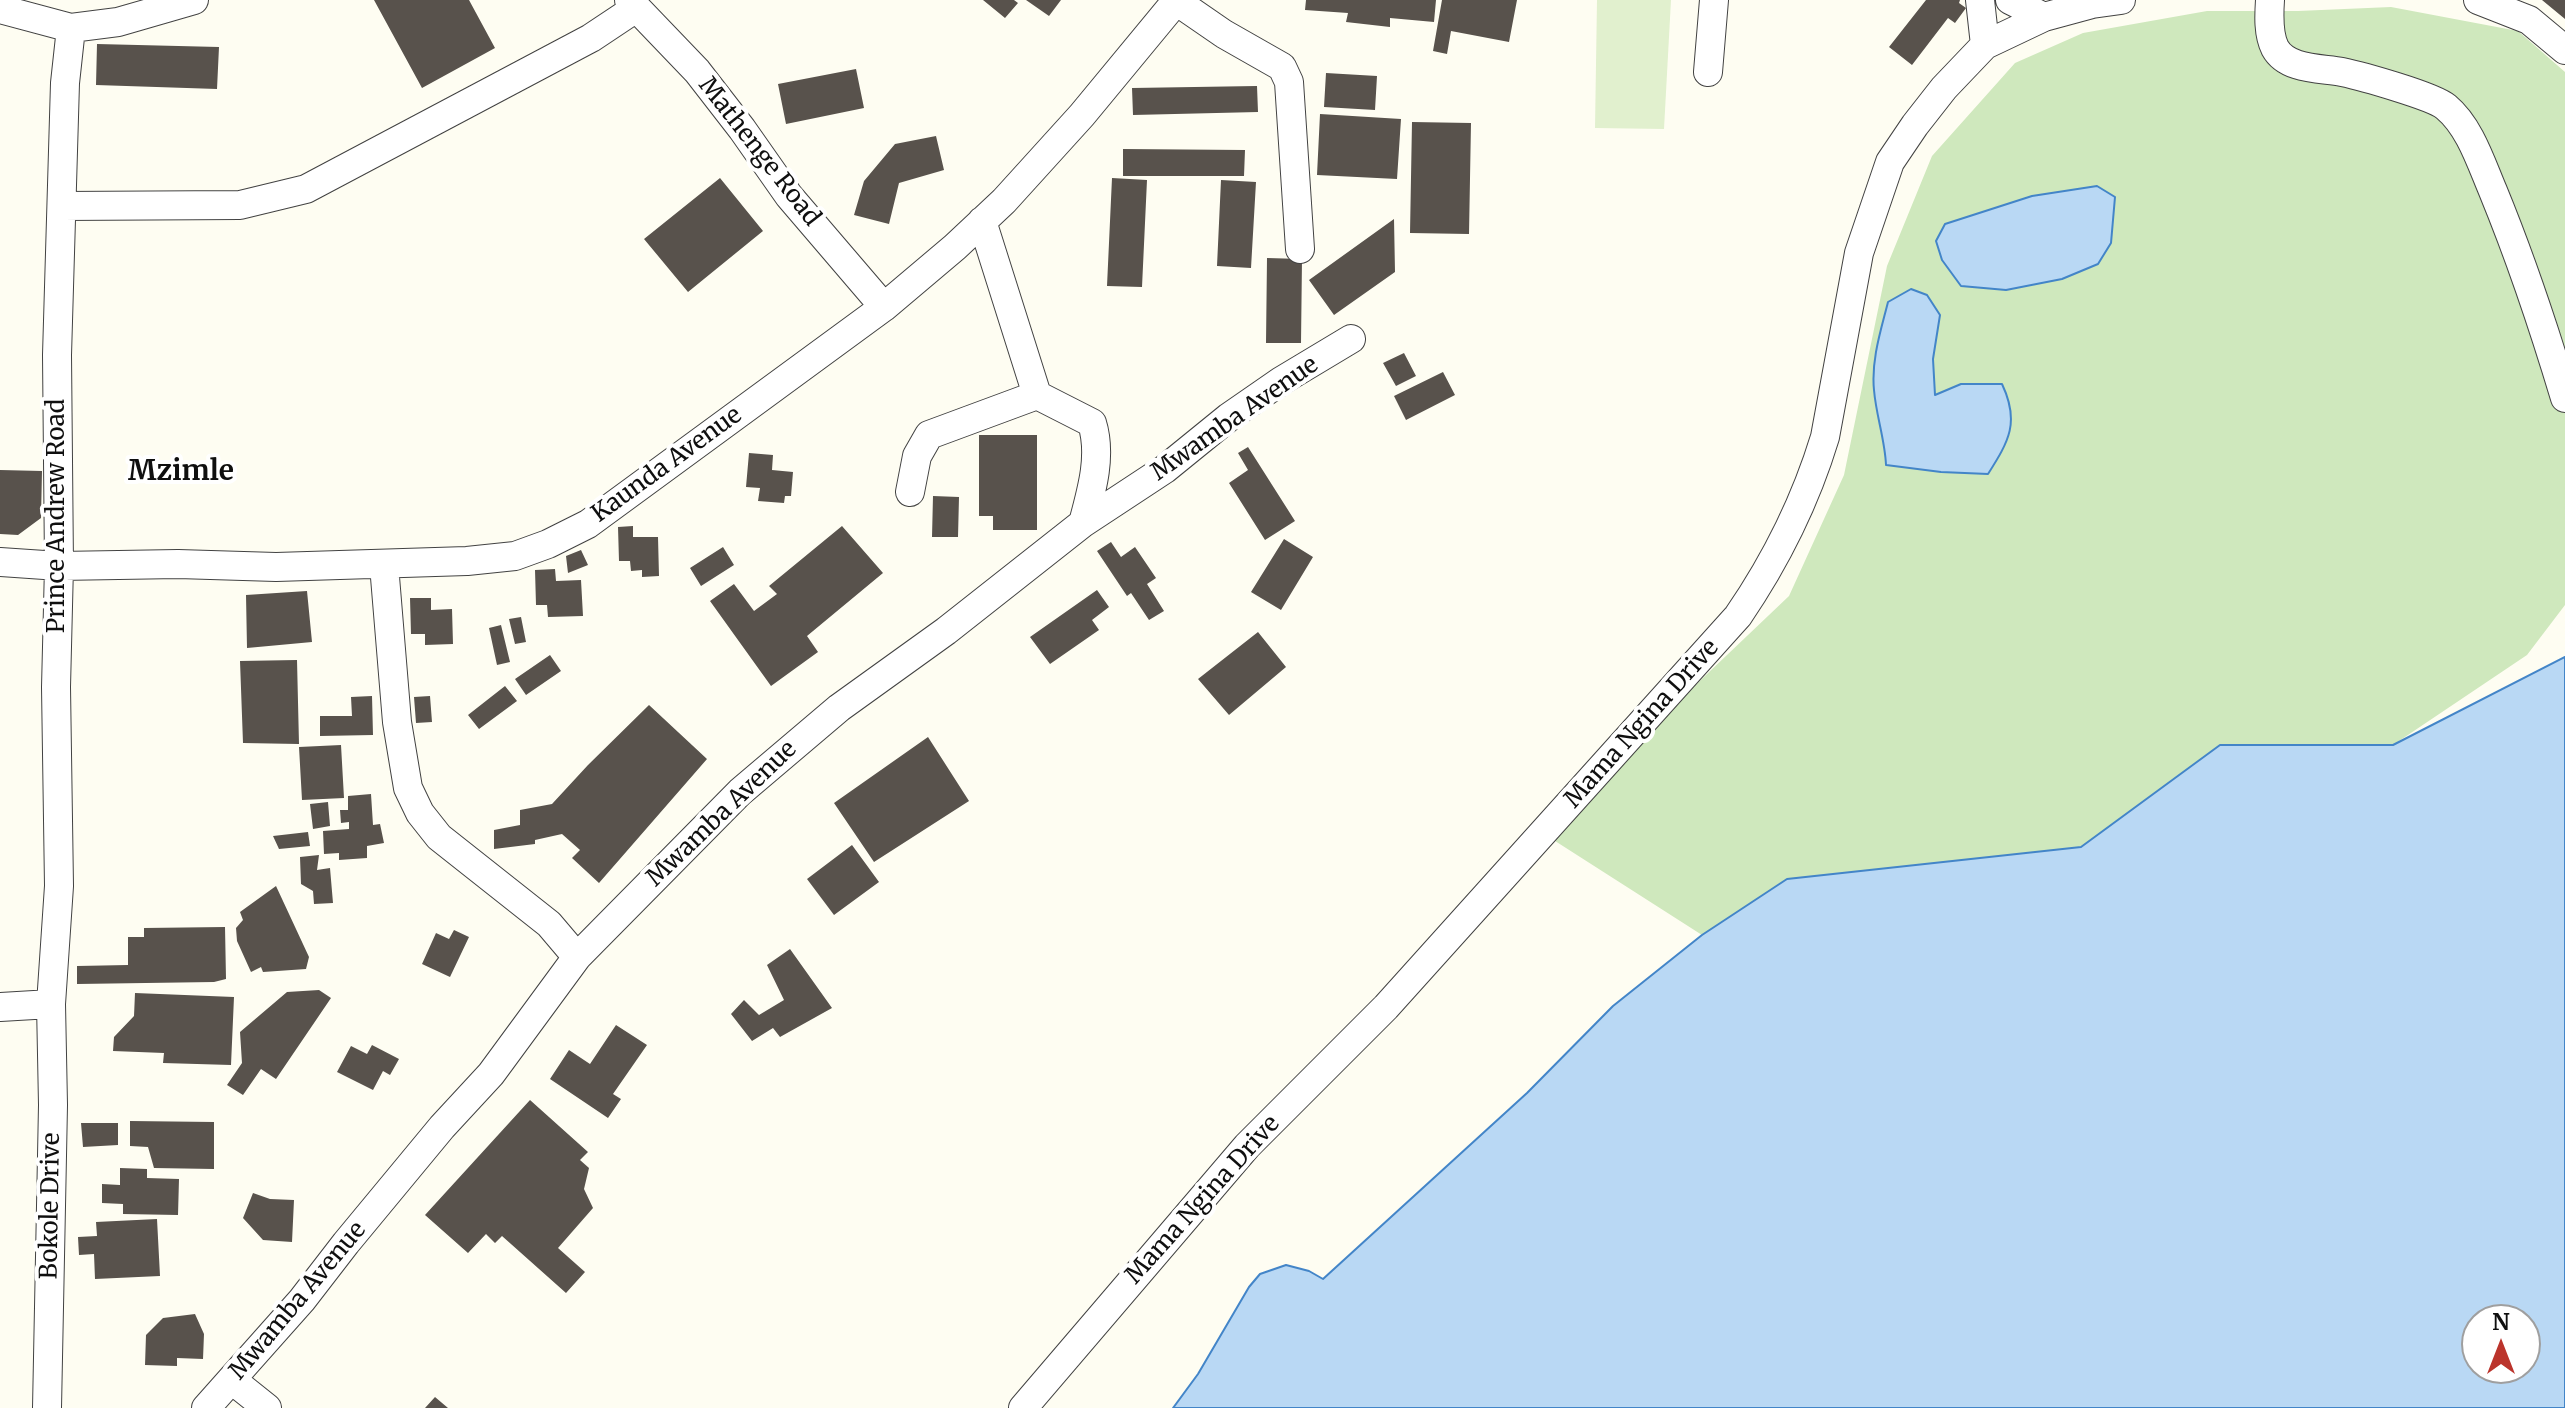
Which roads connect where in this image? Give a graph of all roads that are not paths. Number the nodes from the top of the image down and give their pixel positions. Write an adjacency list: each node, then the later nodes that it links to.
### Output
1 (194, 0): 12 (street)
2 (1176, 0): 17 (street, Kaunda Avenue); 18 (street)
3 (1714, 0): 15 (street)
4 (1980, 0): 13 (street)
5 (2010, 0): 11 (street)
6 (2121, 0): 11 (street, Mama Ngina Drive)
7 (2270, 0): 22 (street)
8 (2478, 0): 14 (street)
9 (633, 4): 16 (street); 19 (street, Mathenge Road)
10 (0, 9): 12 (street)
11 (2044, 17): 13 (street, Mama Ngina Drive)
12 (71, 28): 16 (street, Prince Andrew Road)
13 (1985, 45): 35 (street, Mama Ngina Drive)
14 (2565, 50)
15 (1708, 72)
16 (62, 206): 27 (street, Prince Andrew Road)
17 (982, 221): 19 (street, Kaunda Avenue); 21 (street)
18 (1300, 249)
19 (884, 307): 26 (street, Kaunda Avenue)
20 (1351, 339): 24 (street, Mwamba Avenue)
21 (1037, 395): 23 (street); 24 (street)
22 (2565, 398)
23 (910, 492)
24 (1083, 523): 28 (street, Mwamba Avenue)
25 (0, 562): 27 (street, Kaunda Avenue)
26 (384, 565): 27 (street, Kaunda Avenue); 28 (street)
27 (59, 566): 29 (street, Prince Andrew Road)
28 (577, 957): 31 (street, Mwamba Avenue)
29 (51, 1004): 30 (street); 32 (street, Bokole Drive)
30 (0, 1007)
31 (232, 1380): 33 (street, Mwamba Avenue); 34 (street)
32 (47, 1408)
33 (206, 1408)
34 (267, 1408)
35 (1023, 1408)

